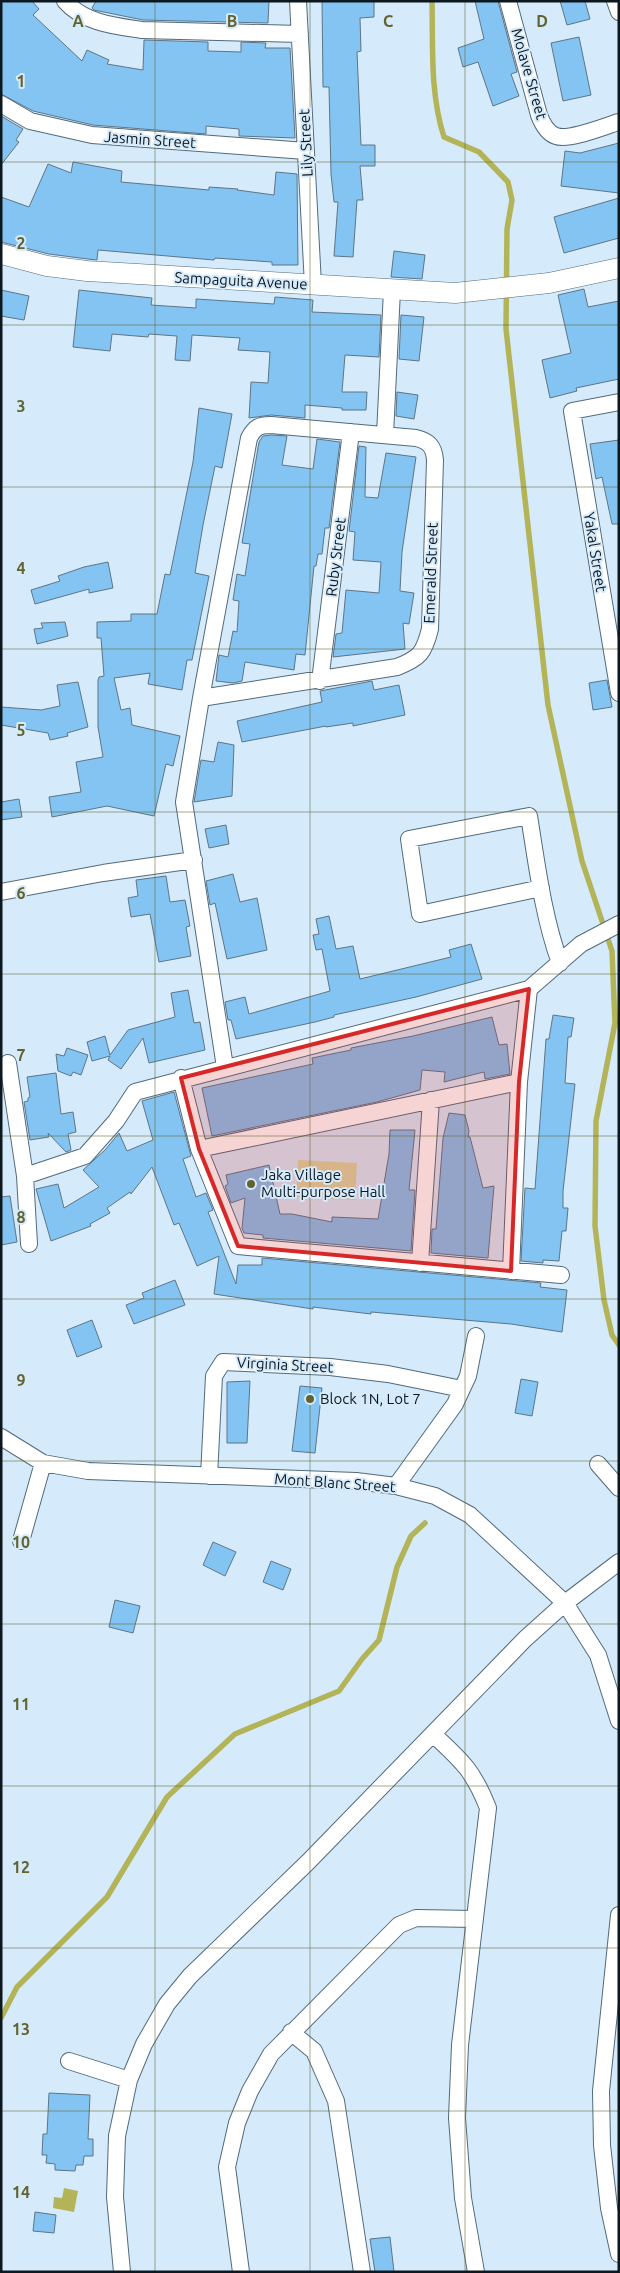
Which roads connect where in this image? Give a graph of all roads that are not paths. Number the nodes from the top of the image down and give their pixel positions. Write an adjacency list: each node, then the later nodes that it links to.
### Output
1 (64, 1): 6 (street)
2 (298, 1): 6 (street, Lily Street)
3 (508, 1): 8 (street, Molave Street)
4 (615, 1): 5 (street)
5 (619, 12)
6 (300, 34): 9 (street, Lily Street)
7 (1, 104): 9 (street, Jasmin Street)
8 (619, 122)
9 (306, 151): 12 (street, Lily Street)
10 (1, 254): 12 (street, Sampaguita Avenue)
11 (619, 268): 13 (street, Sampaguita Avenue)
12 (313, 285): 13 (street, Sampaguita Avenue)
13 (392, 290): 16 (street)
14 (619, 402): 18 (street, Yakal Street)
15 (351, 432): 16 (street, Emerald Street); 17 (street, Ruby Street); 19 (street, Emerald Street)
16 (385, 435): 17 (street, Emerald Street)
17 (320, 681): 19 (street, Emerald Street)
18 (619, 693)
19 (201, 698): 20 (street)
20 (194, 860): 22 (street); 27 (street)
21 (541, 888): 21 (street); 24 (street)
22 (1, 892)
23 (615, 926): 24 (street)
24 (560, 963): 25 (street)
25 (529, 989): 27 (street); 29 (street)
26 (8, 1063): 32 (street)
27 (225, 1067): 28 (street)
28 (181, 1078): 31 (street); 32 (street)
29 (519, 1082): 30 (street); 35 (street)
30 (431, 1100): 31 (street); 34 (street)
31 (199, 1149): 34 (street)
32 (24, 1176): 33 (street)
33 (29, 1244)
34 (420, 1263): 35 (street)
35 (511, 1272): 36 (street)
36 (561, 1275)
37 (476, 1336): 38 (street)
38 (462, 1389): 42 (street, Virginia Street); 43 (street)
39 (1, 1437): 40 (street, Mont Blanc Street)
40 (43, 1463): 42 (street, Mont Blanc Street); 45 (street)
41 (598, 1464): 44 (street)
42 (209, 1476): 43 (street, Mont Blanc Street)
43 (396, 1486): 47 (street, Mont Blanc Street)
44 (619, 1488)
45 (21, 1541)
46 (619, 1562): 47 (street)
47 (565, 1603): 48 (street, Mont Blanc Street); 49 (street)
48 (619, 1722)
49 (433, 1734): 51 (street); 55 (street)
50 (619, 1915): 52 (street)
51 (475, 1918): 53 (street); 60 (street)
52 (616, 1959): 56 (street)
53 (291, 2032): 58 (street); 59 (street)
54 (69, 2061): 55 (street)
55 (129, 2080): 57 (street)
56 (619, 2254)
57 (122, 2272)
58 (242, 2272)
59 (362, 2272)
60 (476, 2272)

